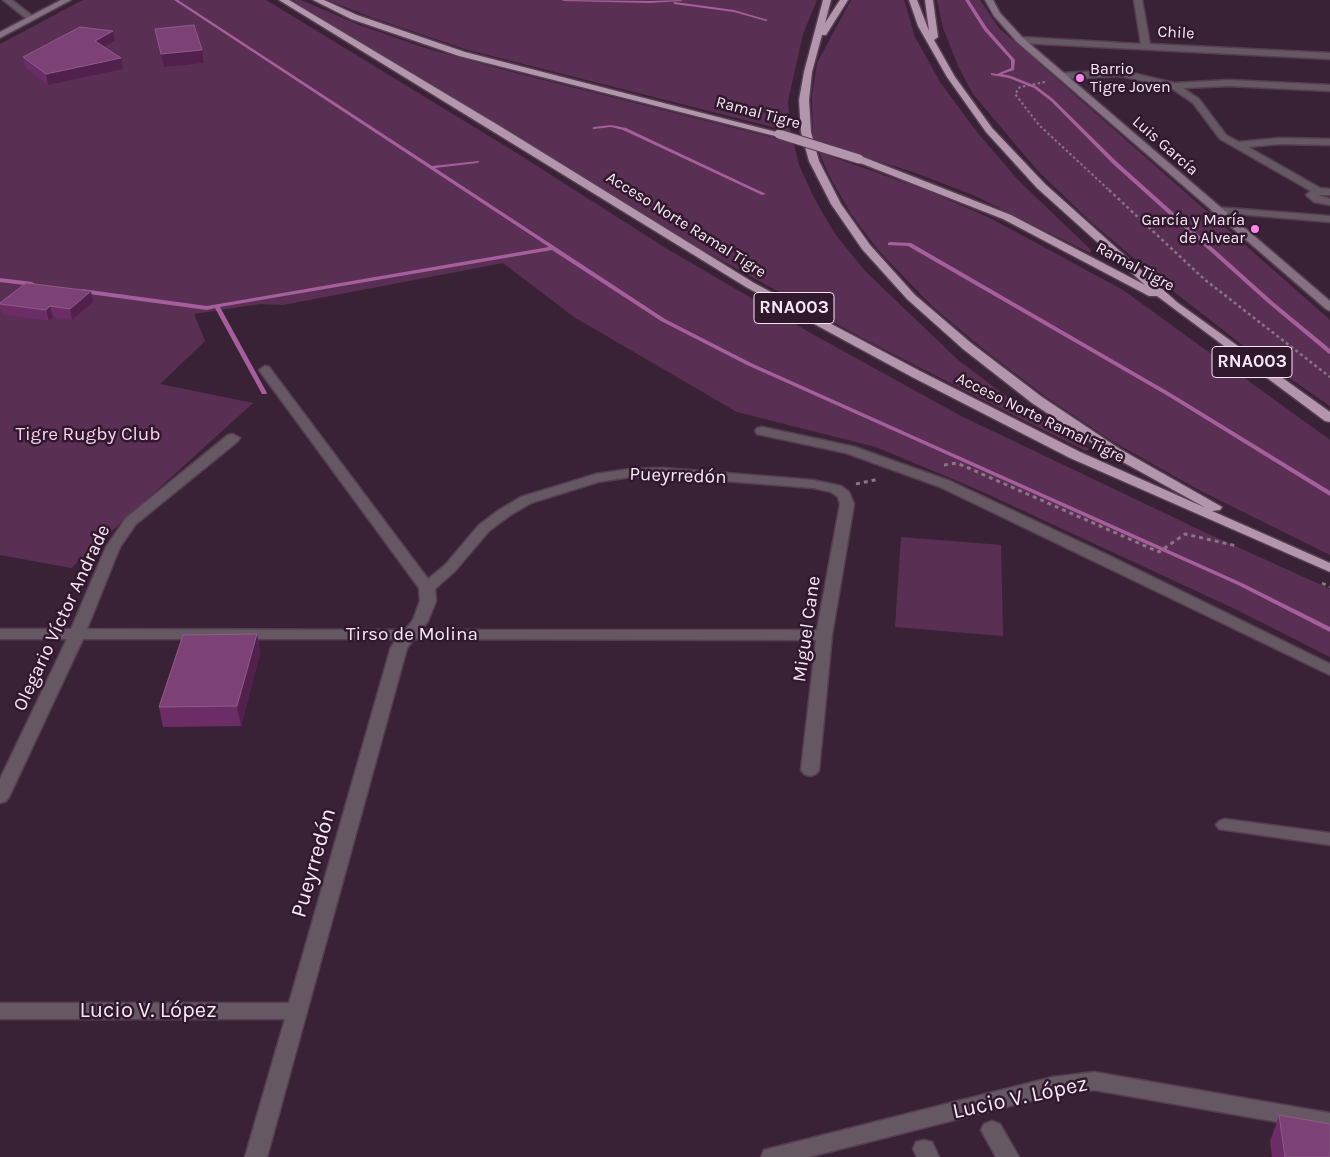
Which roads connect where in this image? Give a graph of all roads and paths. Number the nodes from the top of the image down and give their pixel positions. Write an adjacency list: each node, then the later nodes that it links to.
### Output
1 (6, 0): 11 (street)
2 (67, 0): 11 (street)
3 (283, 0): 40 (highway, Acceso Norte Ramal Tigre / RNA003)
4 (317, 0): 29 (highway, Ramal Tigre / RNA003, bridge)
5 (827, 0): 14 (highway)
6 (844, 0): 14 (highway)
7 (913, 0): 16 (highway)
8 (929, 0): 16 (highway)
9 (989, 0): 13 (street, Luis García)
10 (1138, 0): 15 (street)
11 (31, 18): 12 (street)
12 (0, 35)
13 (1020, 40): 15 (street, Chile); 18 (street, Luis García)
14 (816, 45): 39 (highway)
15 (1146, 46): 17 (street, Chile)
16 (937, 51): 29 (highway)
17 (1330, 56)
18 (1059, 74): 20 (street); 27 (street, Luis García)
19 (1036, 84): 32 (path)
20 (1180, 85): 21 (street); 23 (street)
21 (1330, 88)
22 (1330, 142): 23 (street)
23 (1238, 145): 24 (street)
24 (1318, 191): 25 (street); 26 (street)
25 (1330, 192)
26 (1330, 202)
27 (1216, 210): 28 (street); 30 (street, Luis García)
28 (1330, 219)
29 (1174, 306): 33 (highway, RNA003)
30 (1330, 307)
31 (265, 370): 43 (street)
32 (1330, 377)
33 (1330, 418)
34 (762, 430): 48 (street)
35 (233, 438): 45 (street, Olegario Víctor Andrade)
36 (844, 495): 43 (street, Pueyrredón); 47 (street, Miguel Cane)
37 (1240, 546): 38 (path)
38 (1159, 552)
39 (1330, 564)
40 (1330, 568)
41 (1314, 579): 42 (path)
42 (1330, 587)
43 (427, 588): 46 (street, Pueyrredón)
44 (0, 634): 45 (street, Tirso de Molina)
45 (77, 634): 46 (street, Tirso de Molina); 50 (street, Olegario Víctor Andrade)
46 (408, 635): 47 (street, Tirso de Molina); 54 (street, Pueyrredón)
47 (824, 635): 49 (street, Miguel Cane)
48 (1330, 670)
49 (810, 770)
50 (0, 797)
51 (1225, 825): 52 (street)
52 (1330, 839)
53 (0, 1011): 54 (street, Lucio V. López)
54 (296, 1011): 57 (street, Pueyrredón)
55 (1330, 1122): 58 (street, Lucio V. López)
56 (992, 1130): 59 (street)
57 (256, 1157)
58 (772, 1157)
59 (1008, 1157)

